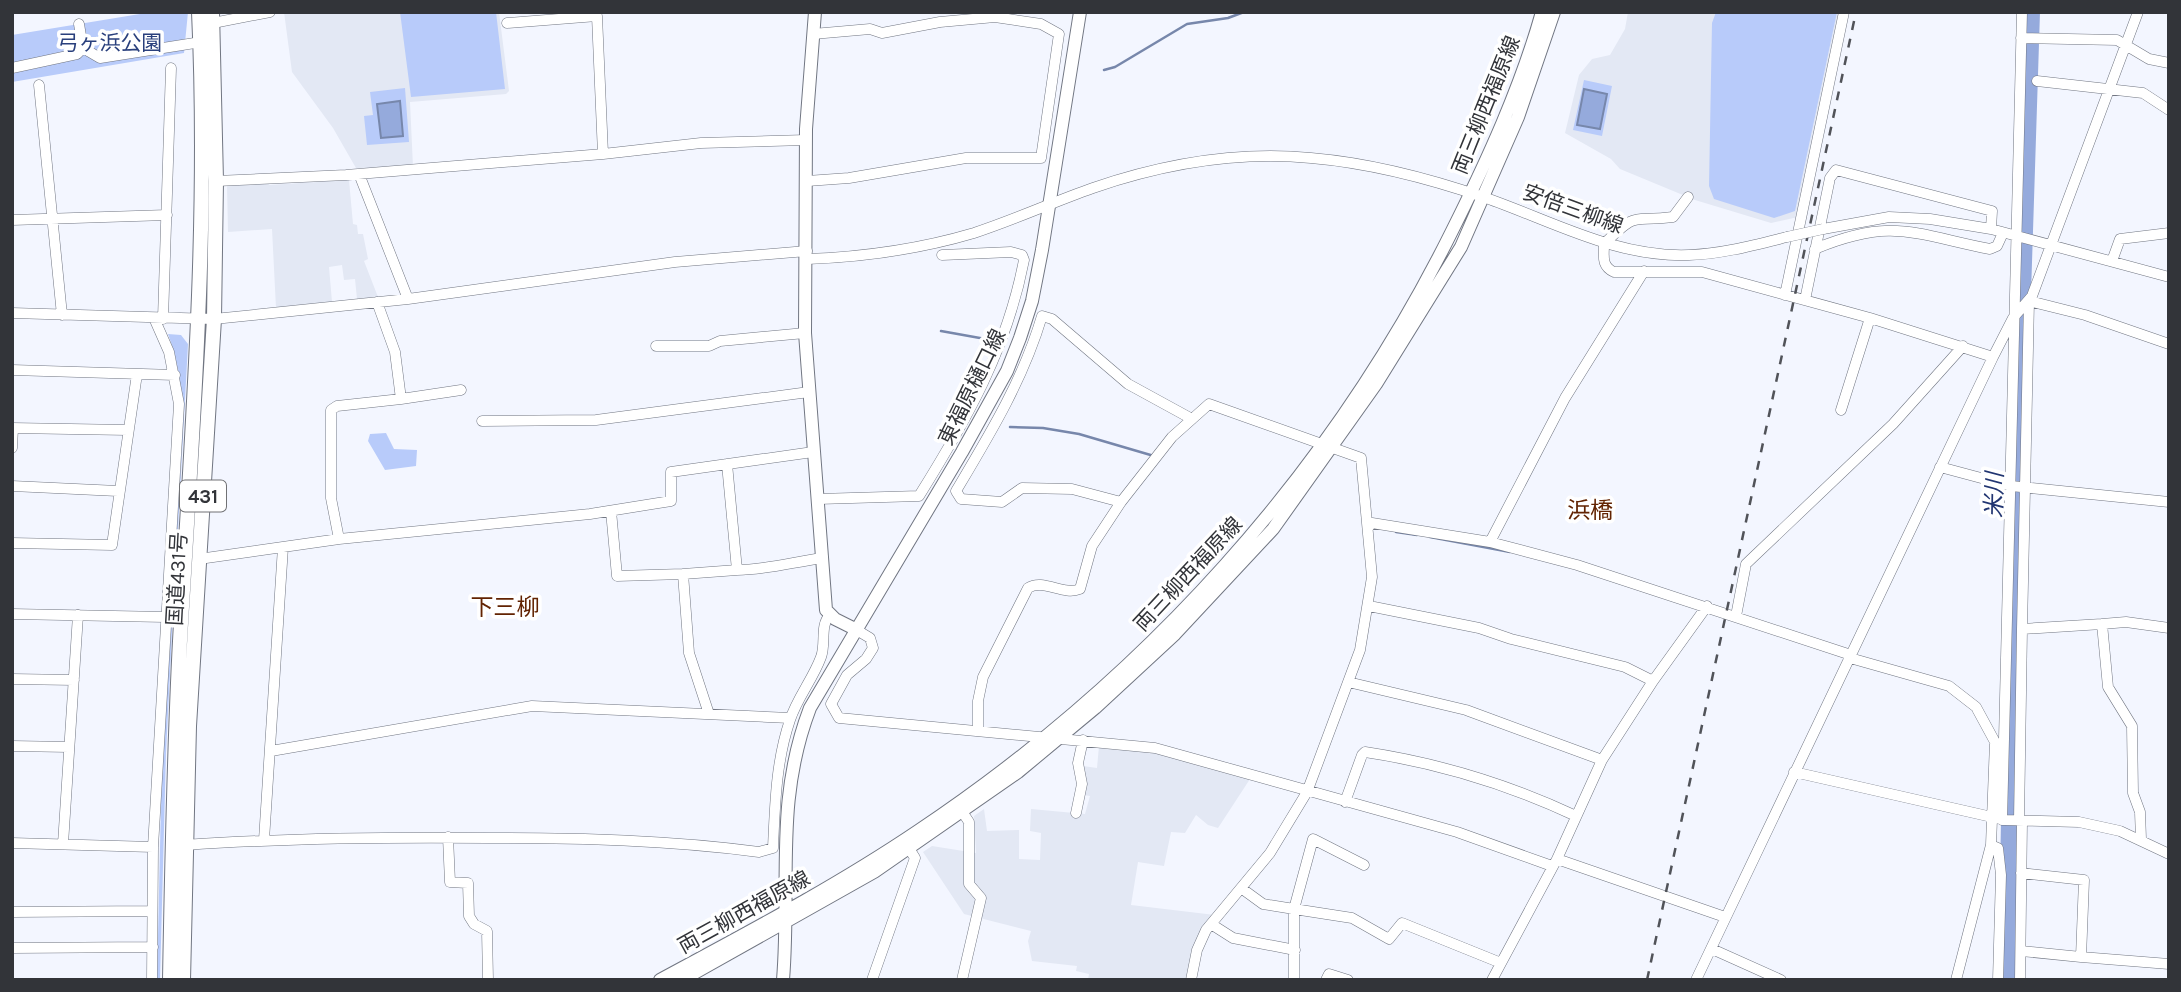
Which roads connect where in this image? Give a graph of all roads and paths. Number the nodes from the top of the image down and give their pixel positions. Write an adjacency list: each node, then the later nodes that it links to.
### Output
1 (200, 12): 16 (highway, 国道431号 / 431)
2 (270, 12): 10 (street)
3 (815, 12): 14 (main road)
4 (1080, 12): 21 (main road, 東福原樋口線)
5 (1542, 12): 33 (main road, 両三柳西福原線)
6 (1553, 12): 35 (main road, 両三柳西福原線)
7 (1844, 12): 52 (street)
8 (2022, 12): 15 (street)
9 (2138, 12): 17 (street)
10 (258, 13): 11 (street)
11 (212, 18): 31 (highway, 国道431号 / 431)
12 (507, 23): 29 (street)
13 (79, 24): 18 (street)
14 (813, 34): 20 (street); 28 (main road)
15 (2026, 38): 17 (street); 43 (street)
16 (201, 42): 18 (street); 62 (highway, 国道431号 / 431)
17 (2126, 47): 19 (street); 26 (street)
18 (83, 48): 22 (street)
19 (2169, 63)
20 (1055, 65): 21 (street); 32 (street)
21 (1072, 66): 36 (main road, 東福原樋口線)
22 (12, 68)
23 (171, 68): 37 (street)
24 (2037, 81): 26 (street)
25 (39, 85): 38 (street)
26 (2109, 90): 27 (street); 45 (street)
27 (2169, 110)
28 (806, 140): 29 (street); 32 (main road)
29 (603, 154): 30 (street)
30 (359, 174): 31 (street); 53 (street)
31 (216, 181): 62 (highway, 国道431号 / 431)
32 (807, 181): 47 (main road)
33 (1471, 193): 35 (street, 安倍三柳線); 36 (street, 安倍三柳線); 82 (main road, 両三柳西福原線)
34 (1688, 197): 44 (street)
35 (1485, 198): 44 (street, 安倍三柳線); 82 (main road, 両三柳西福原線)
36 (1049, 204): 47 (street, 安倍三柳線); 74 (main road, 東福原樋口線)
37 (167, 215): 38 (street); 61 (street)
38 (53, 219): 39 (street); 58 (street)
39 (12, 220)
40 (1991, 229): 41 (street); 44 (street, 安倍三柳線, bridge); 46 (street)
41 (2003, 233): 43 (street); 46 (street)
42 (2169, 233): 49 (street)
43 (2017, 237): 45 (street); 59 (street)
44 (1604, 244): 50 (street)
45 (2053, 246): 49 (street); 56 (street)
46 (1815, 249): 54 (street)
47 (807, 255): 53 (street, 安倍三柳線); 63 (main road)
48 (942, 256): 71 (street)
49 (2112, 261): 51 (street)
50 (1644, 271): 52 (street); 97 (street)
51 (2169, 276)
52 (1785, 295): 54 (street)
53 (408, 299): 55 (street, 安倍三柳線)
54 (1805, 300): 60 (street)
55 (377, 302): 62 (street, 安倍三柳線); 75 (street)
56 (2027, 302): 59 (street); 64 (street); 89 (street)
57 (12, 313): 58 (street, 安倍三柳線)
58 (62, 315): 61 (street, 安倍三柳線)
59 (2014, 317): 67 (street); 87 (street)
60 (1870, 318): 66 (street); 77 (street)
61 (158, 319): 62 (street, 安倍三柳線); 70 (street)
62 (207, 319): 101 (highway, 国道431号 / 431); 166 (highway, 国道431号 / 431)
63 (805, 333): 65 (street); 73 (main road)
64 (2169, 344)
65 (656, 346)
66 (1963, 346): 67 (street); 109 (street)
67 (1993, 357): 86 (street)
68 (12, 370): 69 (street)
69 (137, 374): 70 (street); 81 (street)
70 (175, 375): 110 (street)
71 (981, 389): 74 (street); 91 (street)
72 (461, 390): 75 (street)
73 (809, 392): 79 (street); 84 (main road)
74 (994, 396): 76 (street); 113 (main road, 東福原樋口線)
75 (401, 399): 96 (street)
76 (1008, 403): 78 (street); 92 (street)
77 (1840, 410)
78 (1192, 419): 82 (street); 92 (street)
79 (482, 421)
80 (12, 428): 81 (street); 83 (street)
81 (128, 430): 90 (street)
82 (1328, 447): 95 (street); 123 (main road, 両三柳西福原線); 124 (main road, 両三柳西福原線)
83 (12, 448)
84 (813, 452): 85 (street); 91 (main road)
85 (727, 464): 94 (street); 102 (street)
86 (1940, 467): 87 (street); 115 (street)
87 (2010, 485): 89 (street); 136 (street)
88 (12, 486): 90 (street)
89 (2024, 486): 93 (street); 114 (street)
90 (118, 491): 98 (street)
91 (818, 499): 100 (main road)
92 (1121, 502): 122 (street)
93 (2169, 502)
94 (611, 511): 96 (street); 103 (street)
95 (1368, 528): 97 (street); 104 (street)
96 (339, 539): 99 (street)
97 (1490, 542): 105 (street)
98 (12, 544)
99 (283, 547): 101 (street); 128 (street)
100 (822, 558): 102 (street); 108 (main road)
101 (199, 559): 142 (highway, 国道431号 / 431)
102 (737, 570): 103 (street)
103 (682, 574): 120 (street)
104 (1369, 606): 118 (street); 119 (street)
105 (1707, 606): 109 (street); 118 (street)
106 (12, 614): 107 (street)
107 (78, 615): 110 (street); 117 (street)
108 (830, 616): 113 (main road); 121 (street)
109 (1736, 616): 115 (street)
110 (165, 617): 144 (street)
111 (2102, 624): 112 (street); 114 (street); 138 (street)
112 (2169, 628)
113 (855, 629): 122 (street); 155 (main road, 東福原樋口線)
114 (2022, 629): 136 (street)
115 (1851, 657): 130 (street); 136 (street)
116 (12, 679): 117 (street)
117 (74, 680): 127 (street)
118 (1653, 681): 129 (street)
119 (1348, 682): 129 (street); 131 (street)
120 (709, 714): 121 (street); 128 (street)
121 (790, 718): 137 (street)
122 (978, 731): 123 (street)
123 (1045, 737): 124 (street); 155 (main road, 両三柳西福原線)
124 (1060, 737): 125 (street); 133 (main road, 両三柳西福原線)
125 (1083, 740): 131 (street); 134 (street)
126 (12, 746): 127 (street)
127 (69, 747): 141 (street)
128 (271, 751): 139 (street)
129 (1602, 760): 135 (street)
130 (1794, 772): 136 (street); 154 (street)
131 (1307, 793): 132 (street); 150 (street)
132 (1345, 802): 135 (street); 147 (street)
133 (963, 813): 145 (main road, 両三柳西福原線); 173 (street)
134 (1076, 813)
135 (1576, 816): 147 (street)
136 (2010, 820): 138 (street); 143 (street); 149 (street)
137 (448, 837): 139 (street); 168 (street)
138 (2141, 839): 146 (street)
139 (264, 840): 142 (street)
140 (12, 843): 141 (street)
141 (63, 844): 144 (street)
142 (186, 845): 167 (highway, 国道431号 / 431)
143 (1991, 845): 181 (street); 182 (street)
144 (153, 847): 152 (street)
145 (910, 850): 155 (main road, 両三柳西福原線); 172 (street)
146 (2169, 854)
147 (1554, 862): 154 (street); 163 (street)
148 (1364, 865): 151 (street)
149 (2021, 873): 161 (street); 162 (street)
150 (1241, 888): 151 (street); 156 (street)
151 (1294, 909): 160 (street); 163 (street)
152 (152, 911): 153 (street); 157 (street)
153 (12, 912)
154 (1725, 917): 159 (street)
155 (784, 920): 169 (main road, 両三柳西福原線); 170 (main road, 両三柳西福原線); 171 (main road, 東福原樋口線)
156 (1211, 924): 160 (street); 174 (street)
157 (153, 947): 158 (street); 165 (street)
158 (12, 948)
159 (1712, 949): 179 (street); 180 (street)
160 (1295, 950): 175 (street)
161 (2021, 951): 162 (street); 183 (street)
162 (2081, 957): 164 (street)
163 (1501, 963): 178 (street)
164 (2169, 964)
165 (152, 980)
166 (170, 980)
167 (183, 980)
168 (488, 980)
169 (660, 980)
170 (682, 980)
171 (783, 980)
172 (872, 980)
173 (962, 980)
174 (1191, 980)
175 (1294, 980)
176 (1326, 980): 177 (street)
177 (1348, 980)
178 (1492, 980)
179 (1696, 980)
180 (1781, 980)
181 (1956, 980)
182 (1998, 980)
183 (2020, 980)

